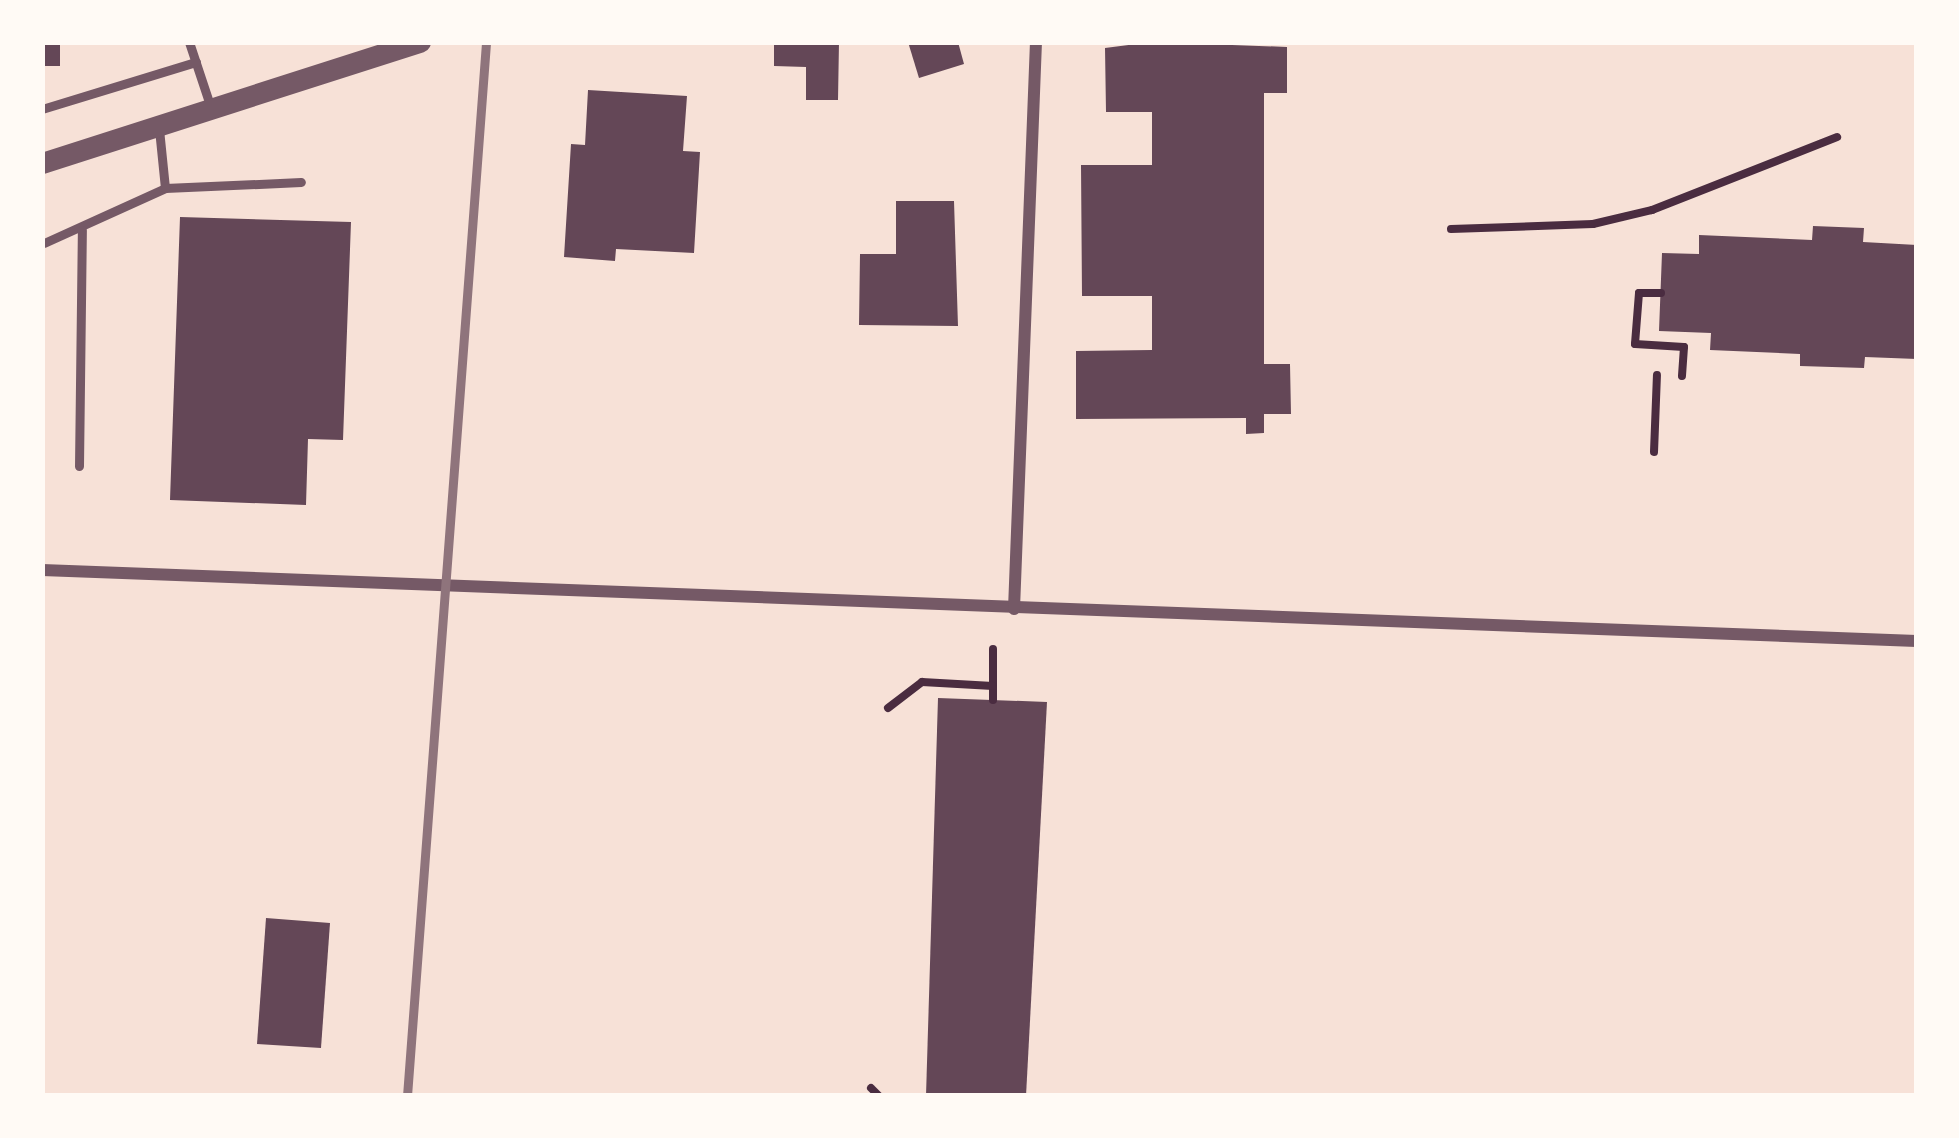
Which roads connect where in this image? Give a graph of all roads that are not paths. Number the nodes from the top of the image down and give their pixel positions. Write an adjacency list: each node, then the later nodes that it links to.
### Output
1 (189, 42): 4 (lane)
2 (420, 42): 6 (street)
3 (1036, 42): 15 (street)
4 (196, 62): 5 (lane); 6 (lane)
5 (42, 109)
6 (212, 109): 7 (street)
7 (159, 127): 8 (street); 10 (lane)
8 (42, 163)
9 (301, 182): 10 (lane)
10 (165, 188): 11 (lane)
11 (82, 230): 12 (lane); 13 (lane)
12 (42, 241)
13 (79, 466)
14 (42, 570): 15 (street)
15 (1014, 610): 16 (street)
16 (1917, 641)

